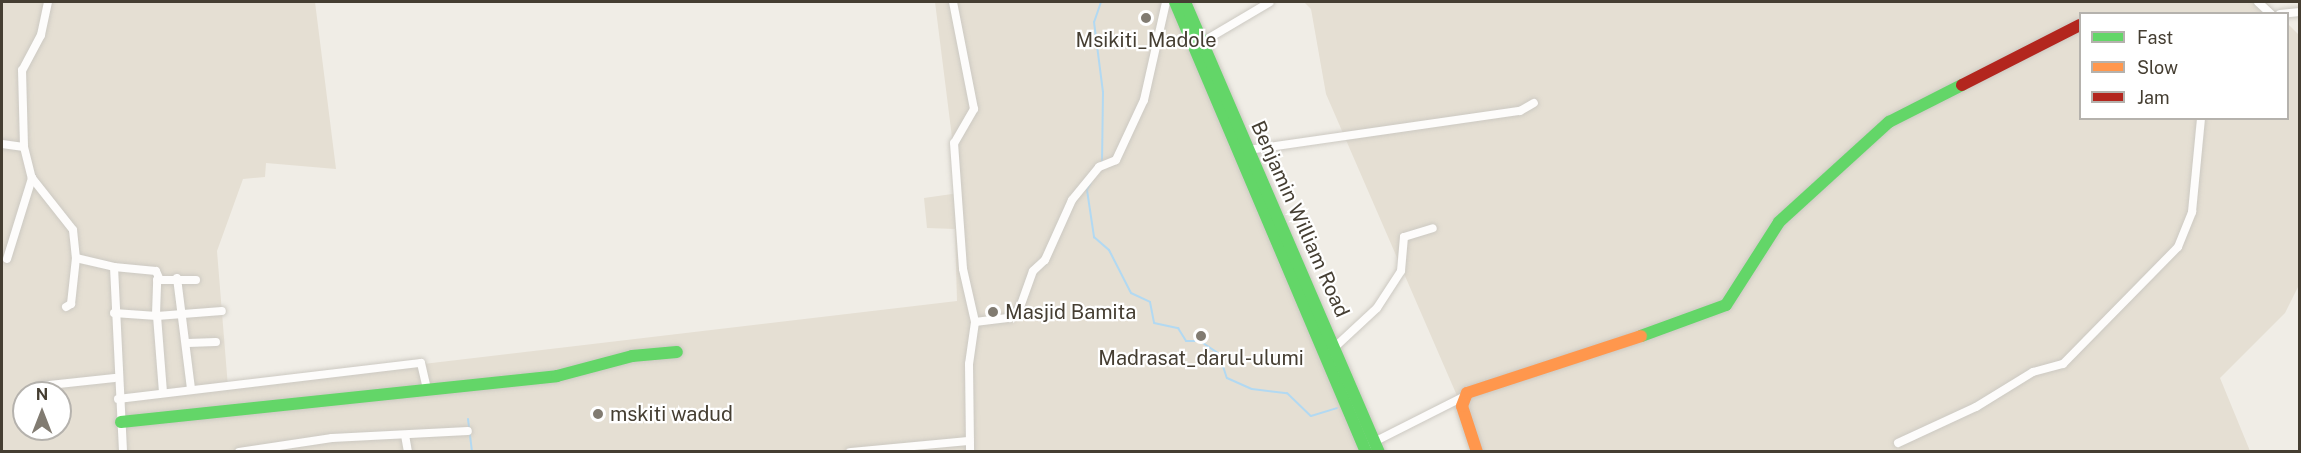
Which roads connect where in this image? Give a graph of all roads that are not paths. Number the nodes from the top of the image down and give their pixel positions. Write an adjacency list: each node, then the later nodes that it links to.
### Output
1 (48, 2): 12 (street)
2 (953, 2): 27 (street)
3 (1166, 2): 27 (street)
4 (1175, 2): 8 (street, Benjamin William Road)
5 (1185, 2): 8 (street, Benjamin William Road)
6 (1270, 2): 8 (street)
7 (2079, 26): 37 (street)
8 (1198, 44): 13 (street, Benjamin William Road); 44 (street, Benjamin William Road)
9 (1534, 103): 13 (street)
10 (2201, 120): 43 (street)
11 (2, 144): 12 (street)
12 (24, 147): 14 (street)
13 (1248, 150): 30 (street, Benjamin William Road)
14 (32, 178): 16 (street); 17 (street)
15 (1433, 228): 30 (street)
16 (76, 258): 18 (street); 22 (street)
17 (7, 259)
18 (114, 267): 19 (street); 24 (street)
19 (159, 278): 20 (street); 26 (street)
20 (177, 278): 21 (street); 25 (street)
21 (196, 280)
22 (66, 307)
23 (222, 311): 25 (street)
24 (114, 313): 26 (street); 32 (street)
25 (183, 314): 26 (street); 29 (street)
26 (157, 315): 36 (street)
27 (975, 322): 42 (street)
28 (216, 342): 29 (street)
29 (188, 343): 35 (street)
30 (1335, 347): 44 (street, Benjamin William Road)
31 (677, 352): 34 (street)
32 (115, 378): 33 (street); 38 (street)
33 (72, 383)
34 (427, 388): 35 (street); 39 (street)
35 (191, 389): 36 (street)
36 (163, 393): 38 (street)
37 (1461, 398): 44 (street); 50 (street)
38 (118, 399): 39 (street)
39 (121, 423): 45 (street)
40 (468, 431): 41 (street)
41 (405, 435): 46 (street); 47 (street)
42 (969, 441): 48 (street); 49 (street)
43 (1898, 443)
44 (1371, 448)
45 (123, 452)
46 (238, 452)
47 (408, 452)
48 (850, 452)
49 (970, 452)
50 (1477, 452)

